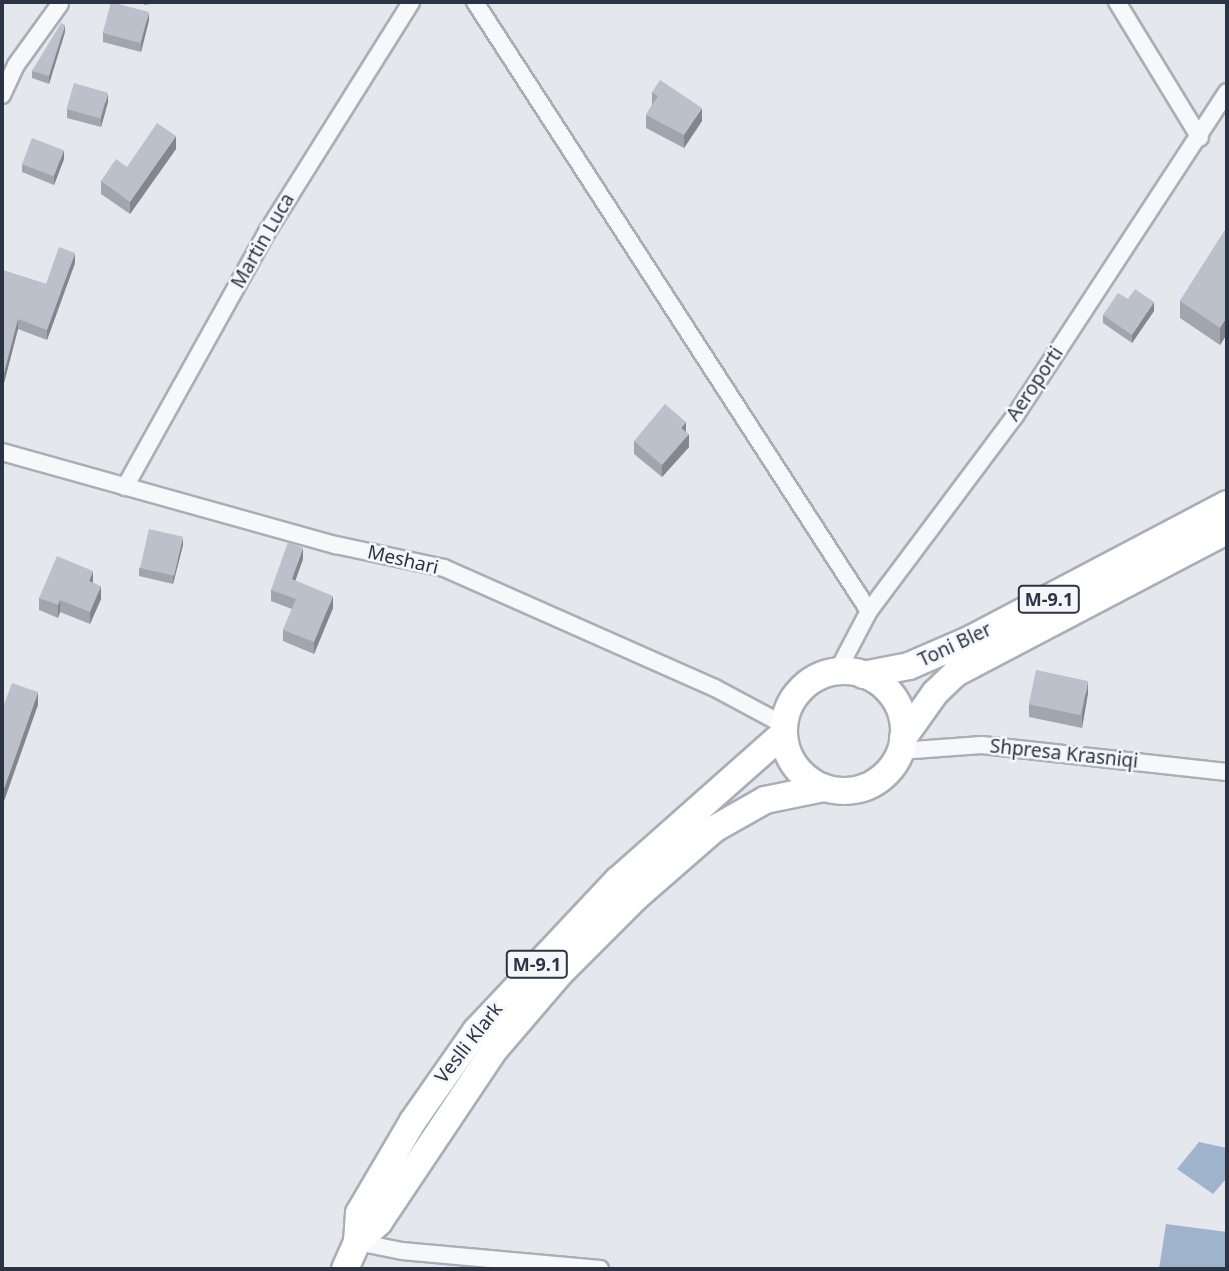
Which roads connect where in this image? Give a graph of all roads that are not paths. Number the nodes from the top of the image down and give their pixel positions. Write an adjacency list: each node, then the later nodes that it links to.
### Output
1 (411, 2): 9 (street, Martin Luca)
2 (475, 2): 12 (street)
3 (1117, 2): 7 (street)
4 (60, 4): 6 (street)
5 (1227, 92): 7 (street, Aeroporti)
6 (2, 95)
7 (1200, 138): 12 (street, Aeroporti)
8 (2, 452): 9 (street, Meshari)
9 (125, 487): 15 (street, Meshari)
10 (1227, 504): 14 (main road, Toni Bler / M-9.1)
11 (1227, 531): 16 (main road, Toni Bler / M-9.1)
12 (869, 611): 13 (street, Aeroporti)
13 (837, 672): 14 (main road, M-9.1); 15 (main road, M-9.1)
14 (863, 675): 16 (main road)
15 (784, 729): 18 (main road); 19 (main road, Veslli Klark / M-9.1)
16 (902, 744): 17 (street, Shpresa Krasniqi); 18 (main road, M-9.1)
17 (1227, 772)
18 (824, 788): 19 (main road, Veslli Klark / M-9.1)
19 (357, 1242): 20 (main road, Veslli Klark / M-9.1); 21 (street)
20 (345, 1269)
21 (600, 1269)

